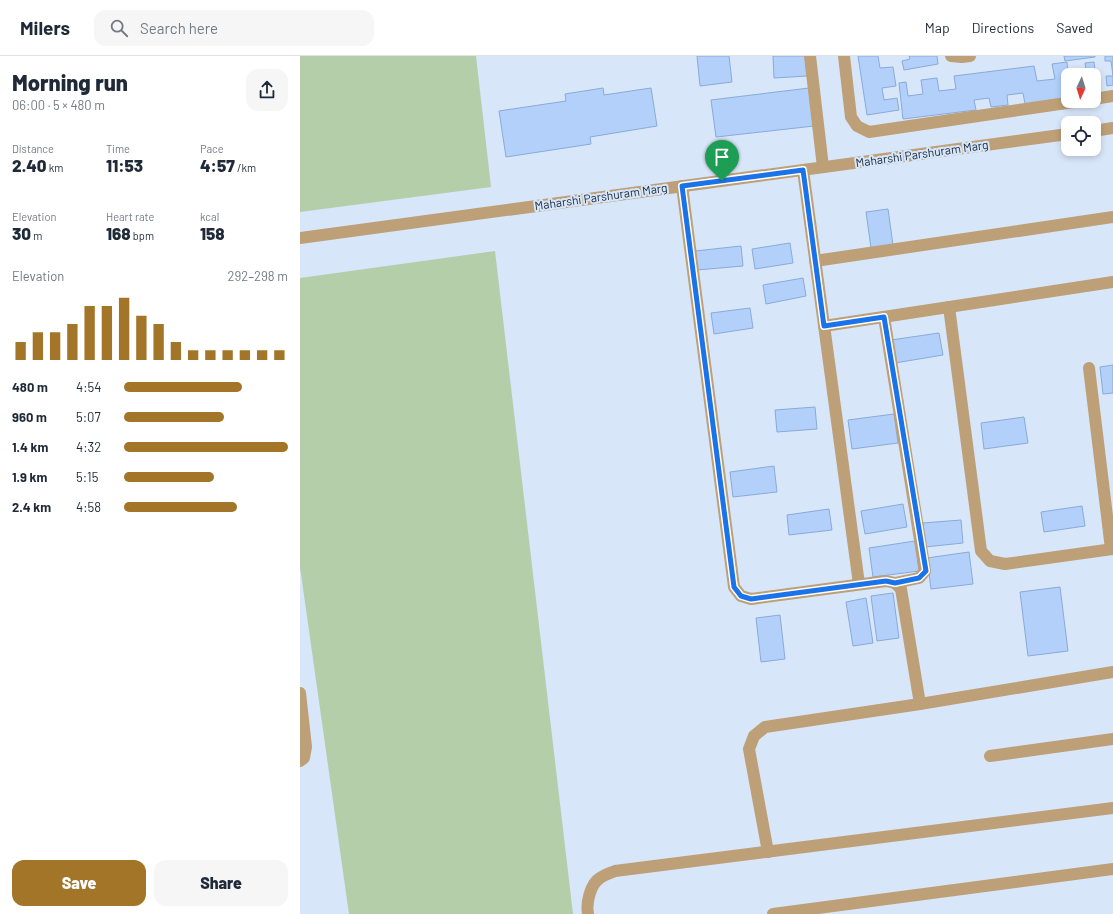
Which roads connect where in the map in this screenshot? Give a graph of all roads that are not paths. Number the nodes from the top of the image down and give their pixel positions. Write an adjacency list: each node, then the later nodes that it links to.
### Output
1 (810, 56): 11 (street)
2 (844, 56): 7 (street)
3 (951, 56): 4 (street)
4 (970, 56)
5 (1113, 96): 6 (street)
6 (1101, 98)
7 (1061, 104)
8 (1113, 128): 9 (street)
9 (1101, 130)
10 (1061, 135): 11 (street, Maharshi Parshuram Marg)
11 (823, 167): 12 (street, Maharshi Parshuram Marg)
12 (803, 170): 13 (street, Maharshi Parshuram Marg); 16 (street)
13 (682, 186): 15 (street, Maharshi Parshuram Marg); 24 (street)
14 (1113, 217): 16 (street)
15 (300, 238)
16 (815, 261): 20 (street)
17 (1113, 282): 18 (street)
18 (949, 307): 19 (street); 22 (street)
19 (884, 317): 20 (street); 23 (street)
20 (824, 326): 24 (street)
21 (1090, 368): 22 (street)
22 (1112, 549)
23 (895, 583): 24 (street); 27 (street)
24 (859, 584)
25 (1113, 672): 27 (street)
26 (300, 692): 30 (street)
27 (920, 704): 32 (street)
28 (1113, 739): 29 (street)
29 (990, 756)
30 (300, 761)
31 (1113, 808): 32 (street)
32 (768, 852): 34 (street)
33 (1113, 869): 35 (street)
34 (588, 914)
35 (773, 914)

